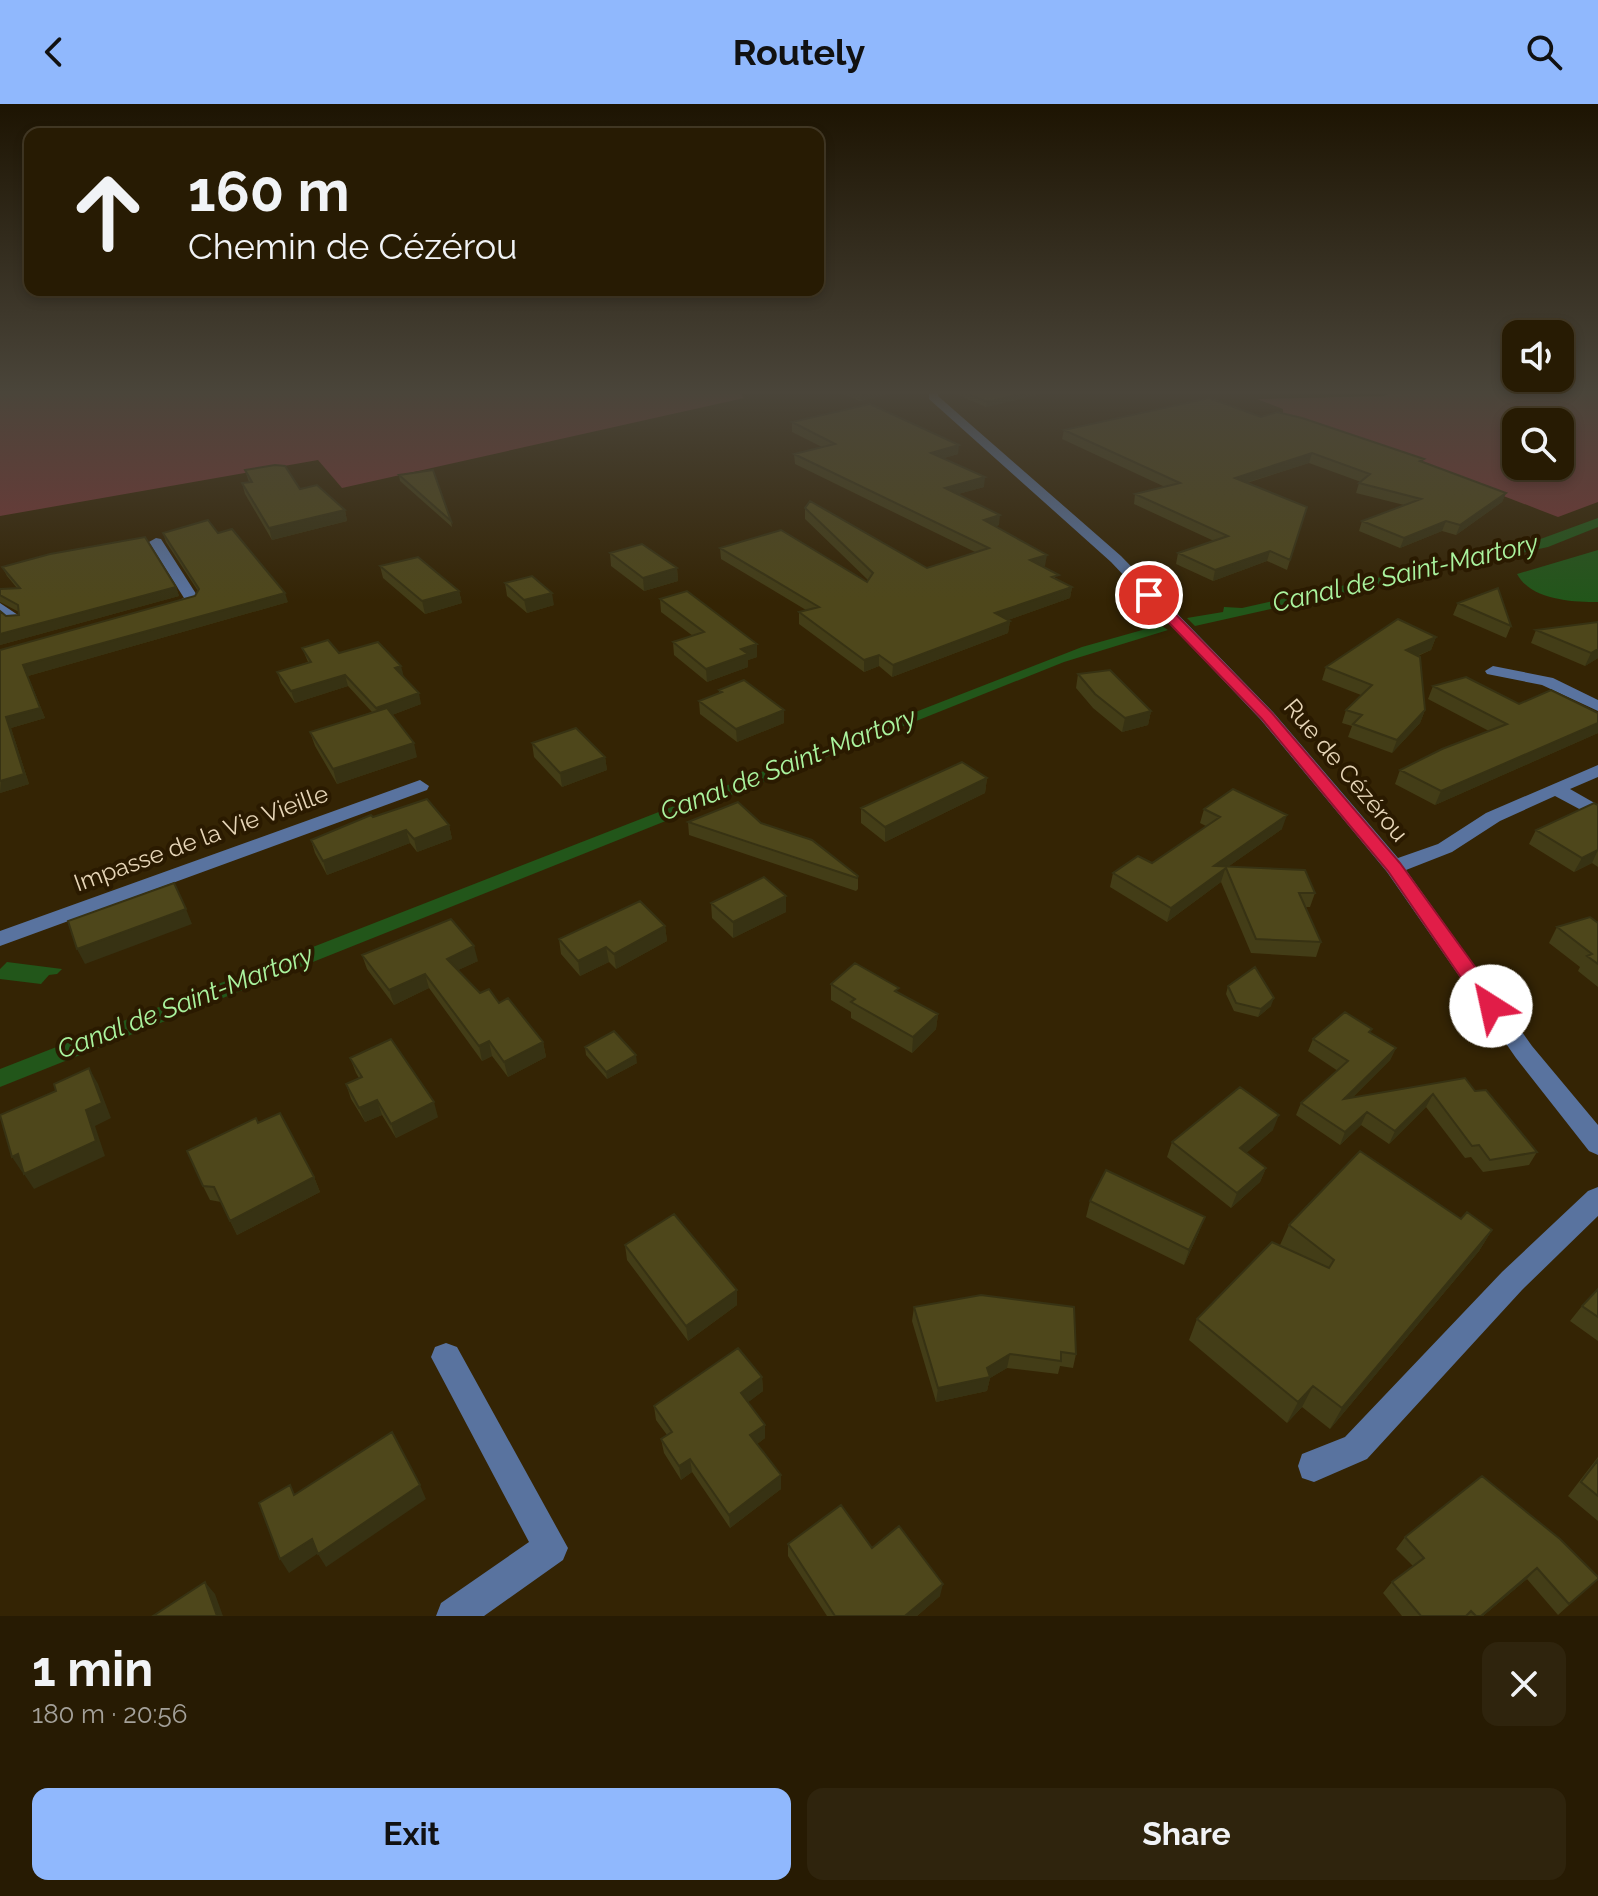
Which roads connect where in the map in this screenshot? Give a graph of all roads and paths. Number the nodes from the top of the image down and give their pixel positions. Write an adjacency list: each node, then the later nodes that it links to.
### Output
1 (1005, 461): 12 (street, Rue de Cézérou)
2 (156, 542): 4 (street)
3 (0, 607): 5 (street)
4 (156, 610)
5 (16, 620)
6 (1493, 671): 7 (street)
7 (1598, 706)
8 (1598, 770): 10 (street)
9 (420, 786): 13 (street, Impasse de la Vie Vieille)
10 (1556, 789): 11 (street); 12 (street)
11 (1598, 813)
12 (1394, 867): 14 (street, Rue de Cézérou)
13 (0, 939)
14 (1598, 1144)
15 (1598, 1199): 17 (street)
16 (446, 1357): 18 (street)
17 (1314, 1466)
18 (454, 1616)

